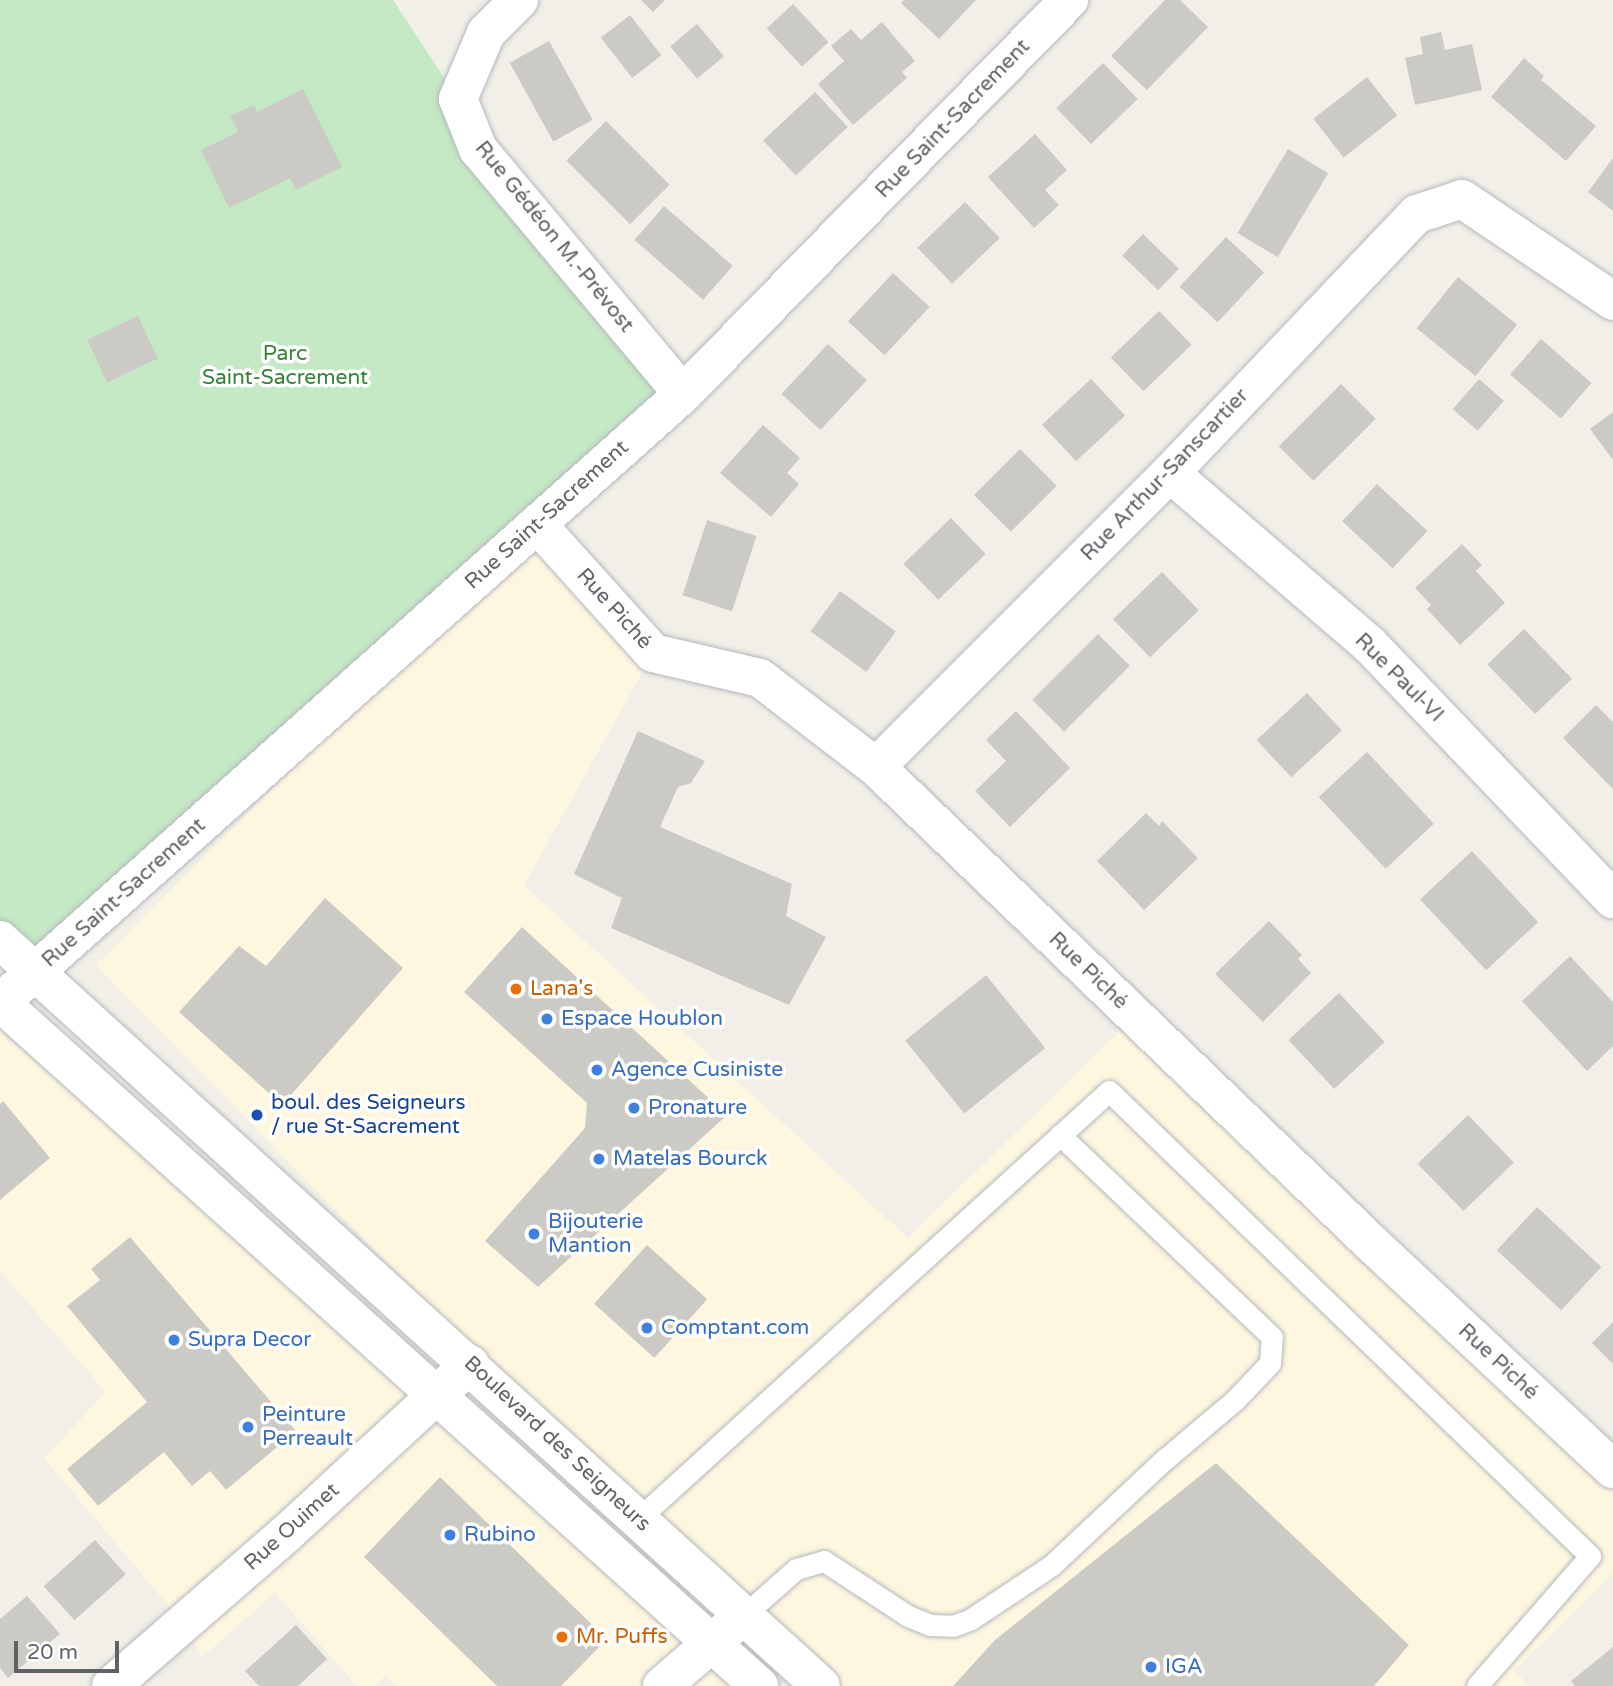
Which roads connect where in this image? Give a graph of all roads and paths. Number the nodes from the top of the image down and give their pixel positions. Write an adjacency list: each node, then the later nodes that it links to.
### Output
1 (519, 0): 4 (street, Rue Gédéon M.-Prévost)
2 (1069, 0): 4 (street, Rue Saint-Sacrement)
3 (1613, 301): 5 (street, Rue Arthur-Sanscartier)
4 (683, 394): 6 (street, Rue Saint-Sacrement)
5 (1170, 473): 7 (street, Rue Arthur-Sanscartier); 8 (street, Rue Paul-VI)
6 (537, 524): 7 (street, Rue Piché); 10 (street, Rue Saint-Sacrement)
7 (876, 767): 19 (street, Rue Piché)
8 (1613, 899)
9 (0, 940): 10 (street, Boulevard des Seigneurs)
10 (35, 973): 11 (street, Rue Saint-Sacrement); 12 (street, Boulevard des Seigneurs)
11 (0, 1003): 14 (street, Boulevard des Seigneurs)
12 (215, 1134): 14 (street); 15 (street, Boulevard des Seigneurs)
13 (1060, 1135): 20 (lane); 21 (lane); 27 (lane)
14 (184, 1168): 16 (street, Boulevard des Seigneurs)
15 (291, 1203): 16 (street); 17 (street, Boulevard des Seigneurs)
16 (260, 1236): 18 (street, Boulevard des Seigneurs)
17 (470, 1364): 18 (street, Rue Ouimet); 20 (street, Boulevard des Seigneurs)
18 (437, 1396): 22 (street, Boulevard des Seigneurs); 23 (street, Rue Ouimet)
19 (1613, 1469)
20 (638, 1519): 21 (street, Boulevard des Seigneurs)
21 (744, 1615): 22 (street); 26 (street, Boulevard des Seigneurs)
22 (712, 1644): 24 (street); 25 (street, Boulevard des Seigneurs)
23 (111, 1686)
24 (662, 1686)
25 (759, 1686)
26 (821, 1686)
27 (1477, 1686)

